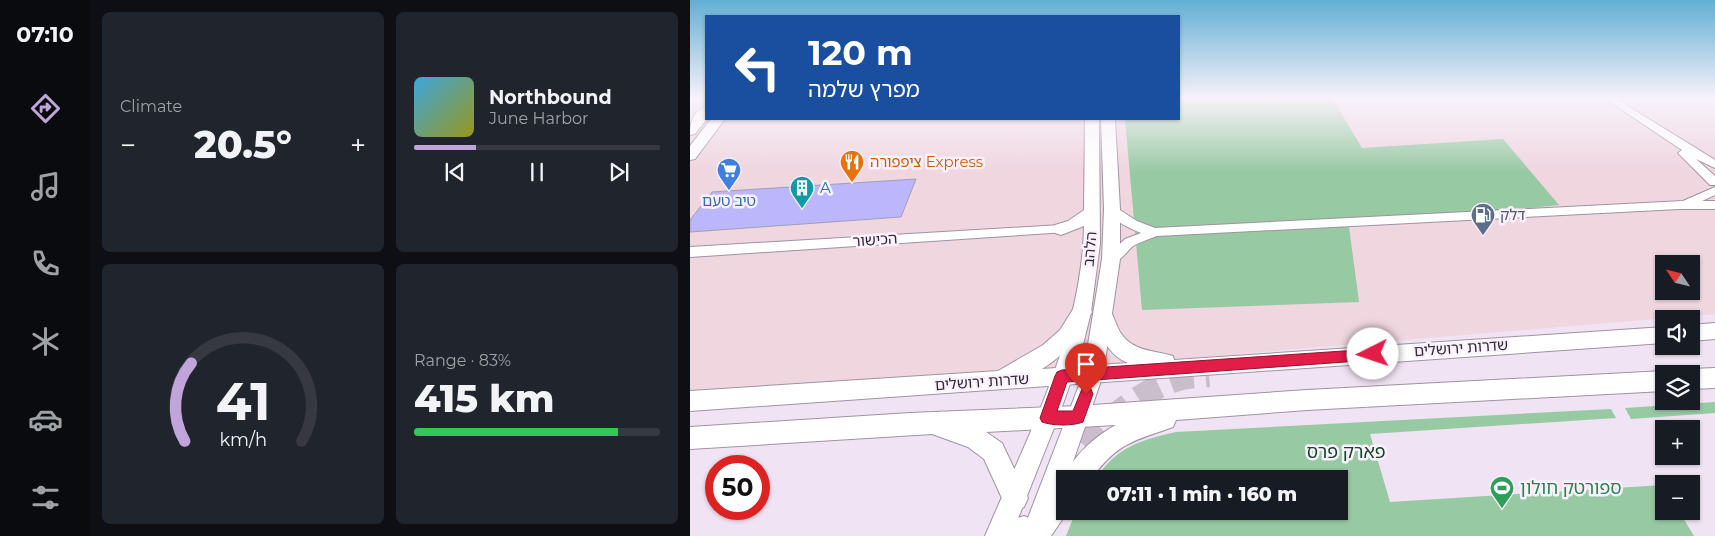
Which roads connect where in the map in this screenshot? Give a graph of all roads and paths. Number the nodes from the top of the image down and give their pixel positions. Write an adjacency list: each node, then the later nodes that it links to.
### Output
1 (715, 123): 6 (street)
2 (1092, 123): 12 (street, הלהב)
3 (1108, 123): 11 (street, הלהב)
4 (1647, 123): 5 (street)
5 (1668, 137): 7 (street); 8 (street)
6 (690, 156)
7 (1715, 165)
8 (1715, 186): 9 (street)
9 (1679, 205): 10 (street); 14 (street)
10 (1715, 205)
11 (1112, 209): 14 (street); 17 (street, הלהב)
12 (1092, 212): 13 (street); 15 (street, הלהב)
13 (1061, 229): 15 (street); 16 (street, הכישור)
14 (1155, 232): 17 (street)
15 (1092, 244): 18 (street, הלהב)
16 (690, 252)
17 (1111, 259): 18 (street, הלהב)
18 (1092, 314): 23 (main road); 24 (street, הלהב); 26 (street, הלהב); 29 (main road)
19 (1715, 331): 20 (main road)
20 (1700, 332)
21 (1655, 336): 22 (main road, שדרות ירושלים)
22 (1527, 344): 23 (main road, שדרות ירושלים); 25 (main road)
23 (1231, 364): 24 (main road, שדרות ירושלים)
24 (1093, 375): 26 (main road, שדרות ירושלים); 33 (street, הלהב)
25 (1209, 375)
26 (1062, 376): 29 (main road, שדרות ירושלים); 34 (street, הלהב)
27 (1715, 378): 28 (main road)
28 (1700, 379)
29 (1001, 381): 31 (main road, שדרות ירושלים)
30 (1655, 382): 32 (main road)
31 (690, 400)
32 (1217, 406): 33 (main road); 37 (main road)
33 (1078, 417): 34 (main road); 40 (street, הלהב)
34 (1047, 418): 35 (main road); 38 (street, הלהב)
35 (910, 424): 36 (main road); 38 (main road)
36 (690, 438)
37 (1083, 470)
38 (1015, 498): 41 (street, הלהב)
39 (1056, 504): 40 (main road)
40 (1028, 534)
41 (998, 536)

